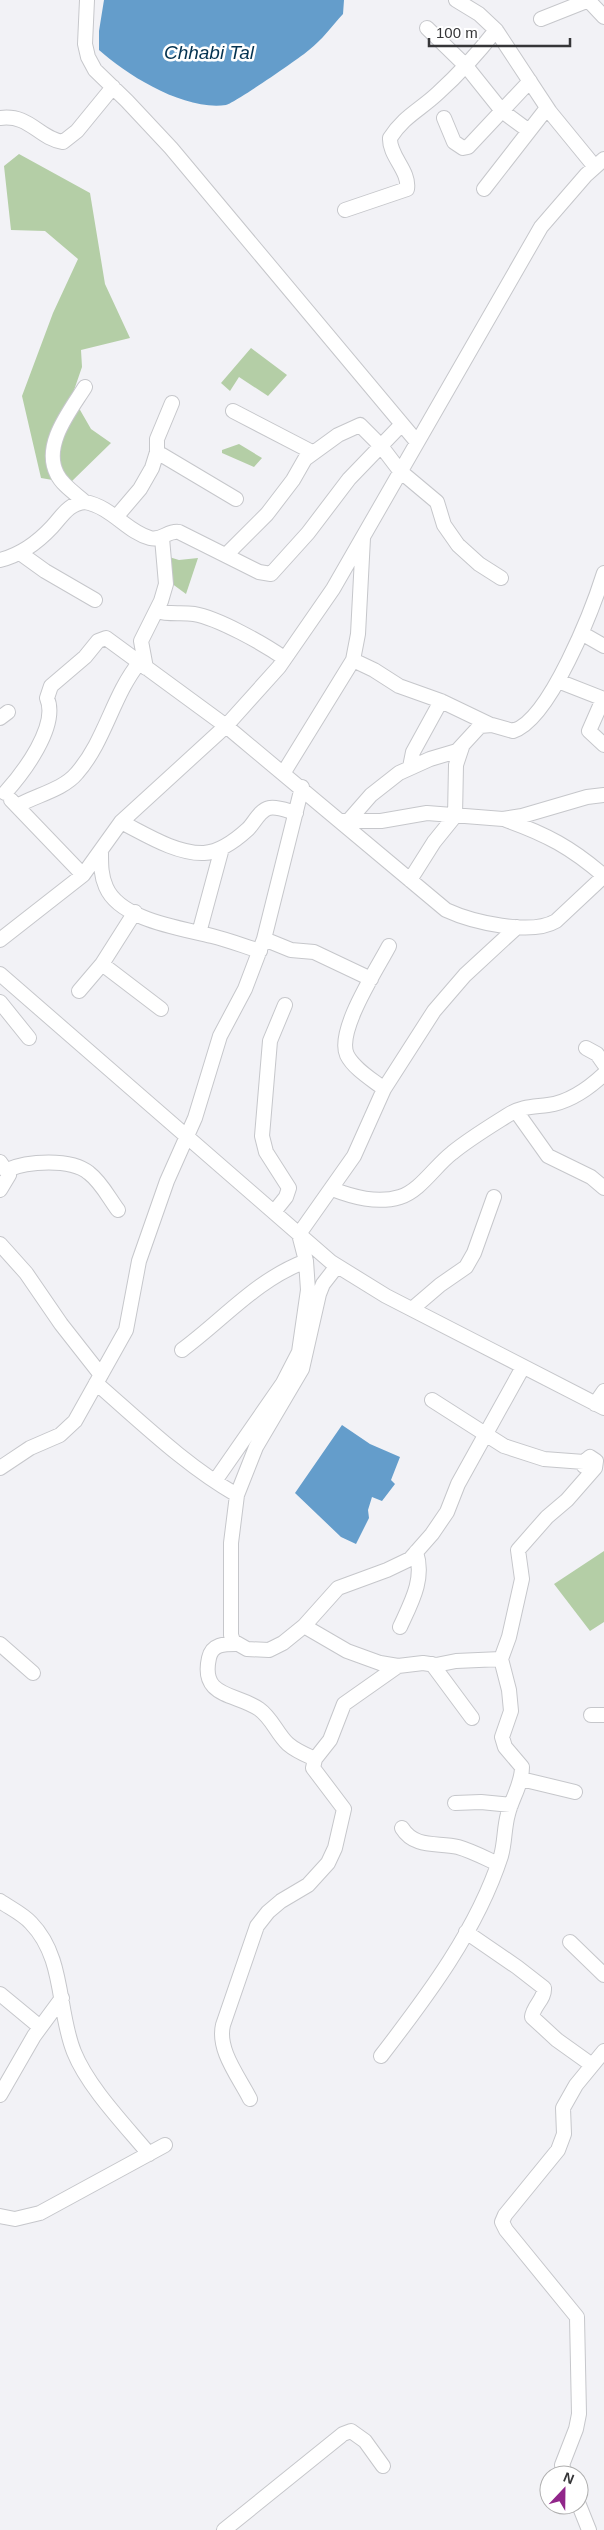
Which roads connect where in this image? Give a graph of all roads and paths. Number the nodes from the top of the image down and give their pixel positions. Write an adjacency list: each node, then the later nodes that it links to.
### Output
1 (87, 0): 10 (street)
2 (456, 0): 7 (street)
3 (589, 0): 4 (street); 5 (street)
4 (604, 17)
5 (541, 19)
6 (427, 28): 8 (street)
7 (496, 30): 8 (street); 9 (street)
8 (466, 66): 12 (street); 18 (street)
9 (530, 81): 11 (street); 12 (street)
10 (113, 87): 13 (street); 22 (street)
11 (547, 108): 15 (street); 16 (street)
12 (502, 111): 14 (street); 15 (street)
13 (0, 118)
14 (444, 118)
15 (528, 131): 17 (street)
16 (600, 163): 23 (street)
17 (484, 189)
18 (346, 210)
19 (85, 387): 29 (street)
20 (172, 404): 25 (street)
21 (233, 411): 26 (street)
22 (402, 424): 23 (street); 24 (street)
23 (417, 442): 27 (street)
24 (381, 446): 26 (street); 27 (street); 34 (street)
25 (157, 452): 28 (street); 30 (street)
26 (312, 452): 34 (street)
27 (400, 472): 31 (street); 37 (street)
28 (236, 499)
29 (85, 502): 30 (street); 33 (street)
30 (117, 516): 32 (street)
31 (363, 536): 42 (street); 43 (street)
32 (162, 538): 34 (street); 39 (street)
33 (20, 553): 35 (street); 38 (street)
34 (226, 554)
35 (0, 560)
36 (604, 573): 40 (street)
37 (501, 578)
38 (95, 600)
39 (156, 611): 42 (street); 44 (street)
40 (583, 634): 41 (street); 45 (street)
41 (604, 646)
42 (284, 658): 49 (street)
43 (353, 660): 47 (street); 53 (street)
44 (143, 665): 49 (street); 55 (street); 57 (street)
45 (558, 680): 46 (street); 48 (street)
46 (604, 699): 50 (street)
47 (440, 701): 48 (street); 52 (street)
48 (492, 725): 51 (street)
49 (226, 726): 53 (street); 62 (street)
50 (604, 745)
51 (462, 747): 52 (street); 59 (street)
52 (410, 767): 61 (street)
53 (284, 772): 54 (street)
54 (302, 787): 58 (street); 61 (street)
55 (2, 791): 57 (street)
56 (604, 793): 60 (street)
57 (17, 806): 65 (street)
58 (296, 813): 63 (street); 72 (street)
59 (455, 816): 60 (street); 61 (street); 67 (street)
60 (503, 819): 66 (street)
61 (346, 820): 67 (street)
62 (121, 822): 63 (street); 64 (street)
63 (222, 848): 70 (street)
64 (101, 853): 65 (street); 68 (street)
65 (83, 875): 71 (street)
66 (604, 876): 69 (street)
67 (410, 880): 69 (street)
68 (135, 912): 70 (street); 74 (street)
69 (517, 927): 85 (street)
70 (199, 933): 72 (street)
71 (0, 940)
72 (262, 945): 76 (street); 87 (street)
73 (389, 946): 76 (street)
74 (102, 964): 77 (street); 80 (street)
75 (0, 974): 87 (street)
76 (371, 980): 85 (street)
77 (79, 991)
78 (0, 1002): 81 (street)
79 (285, 1005): 94 (street)
80 (161, 1009)
81 (30, 1038)
82 (586, 1048): 83 (street)
83 (604, 1064)
84 (604, 1074): 86 (street)
85 (384, 1089): 91 (street)
86 (516, 1111): 89 (street); 91 (street)
87 (186, 1138): 94 (street); 102 (street)
88 (3, 1166): 90 (street); 93 (street)
89 (604, 1188)
90 (0, 1190)
91 (332, 1190): 95 (street)
92 (494, 1197): 99 (street)
93 (118, 1210)
94 (274, 1212): 95 (street)
95 (299, 1234): 97 (street); 98 (street)
96 (0, 1244): 102 (street)
97 (306, 1261): 100 (street); 109 (street)
98 (337, 1266): 99 (street); 110 (street)
99 (412, 1309): 101 (street)
100 (182, 1350)
101 (523, 1367): 105 (street); 106 (street)
102 (99, 1379): 108 (street); 109 (street)
103 (604, 1391): 105 (street)
104 (432, 1400): 106 (street)
105 (599, 1406)
106 (484, 1436): 107 (street); 111 (street)
107 (596, 1464): 116 (street)
108 (0, 1467)
109 (218, 1484): 110 (street)
110 (236, 1494): 115 (street)
111 (416, 1552): 112 (street); 113 (street)
112 (304, 1626): 115 (street); 118 (street)
113 (400, 1627)
114 (0, 1644): 119 (street)
115 (236, 1644): 121 (street)
116 (501, 1660): 117 (street); 122 (street)
117 (432, 1664): 118 (street); 120 (street)
118 (398, 1666): 121 (street)
119 (33, 1673)
120 (472, 1718)
121 (315, 1759): 139 (street)
122 (521, 1779): 123 (street); 125 (street)
123 (575, 1792)
124 (455, 1803): 125 (street)
125 (512, 1805): 127 (street)
126 (402, 1828): 127 (street)
127 (498, 1864): 129 (street)
128 (0, 1901): 133 (street)
129 (466, 1932): 136 (street); 137 (street)
130 (570, 1942): 131 (street)
131 (604, 1975)
132 (0, 1994): 134 (street)
133 (62, 1998): 134 (street); 141 (street)
134 (40, 2027): 138 (street)
135 (604, 2051): 137 (street)
136 (381, 2056)
137 (592, 2065): 143 (street)
138 (0, 2095)
139 (250, 2099)
140 (165, 2145): 141 (street)
141 (148, 2154): 142 (street)
142 (0, 2216)
143 (562, 2465)
144 (383, 2466): 146 (street)
145 (583, 2515): 147 (street)
146 (224, 2530)
147 (589, 2530)

